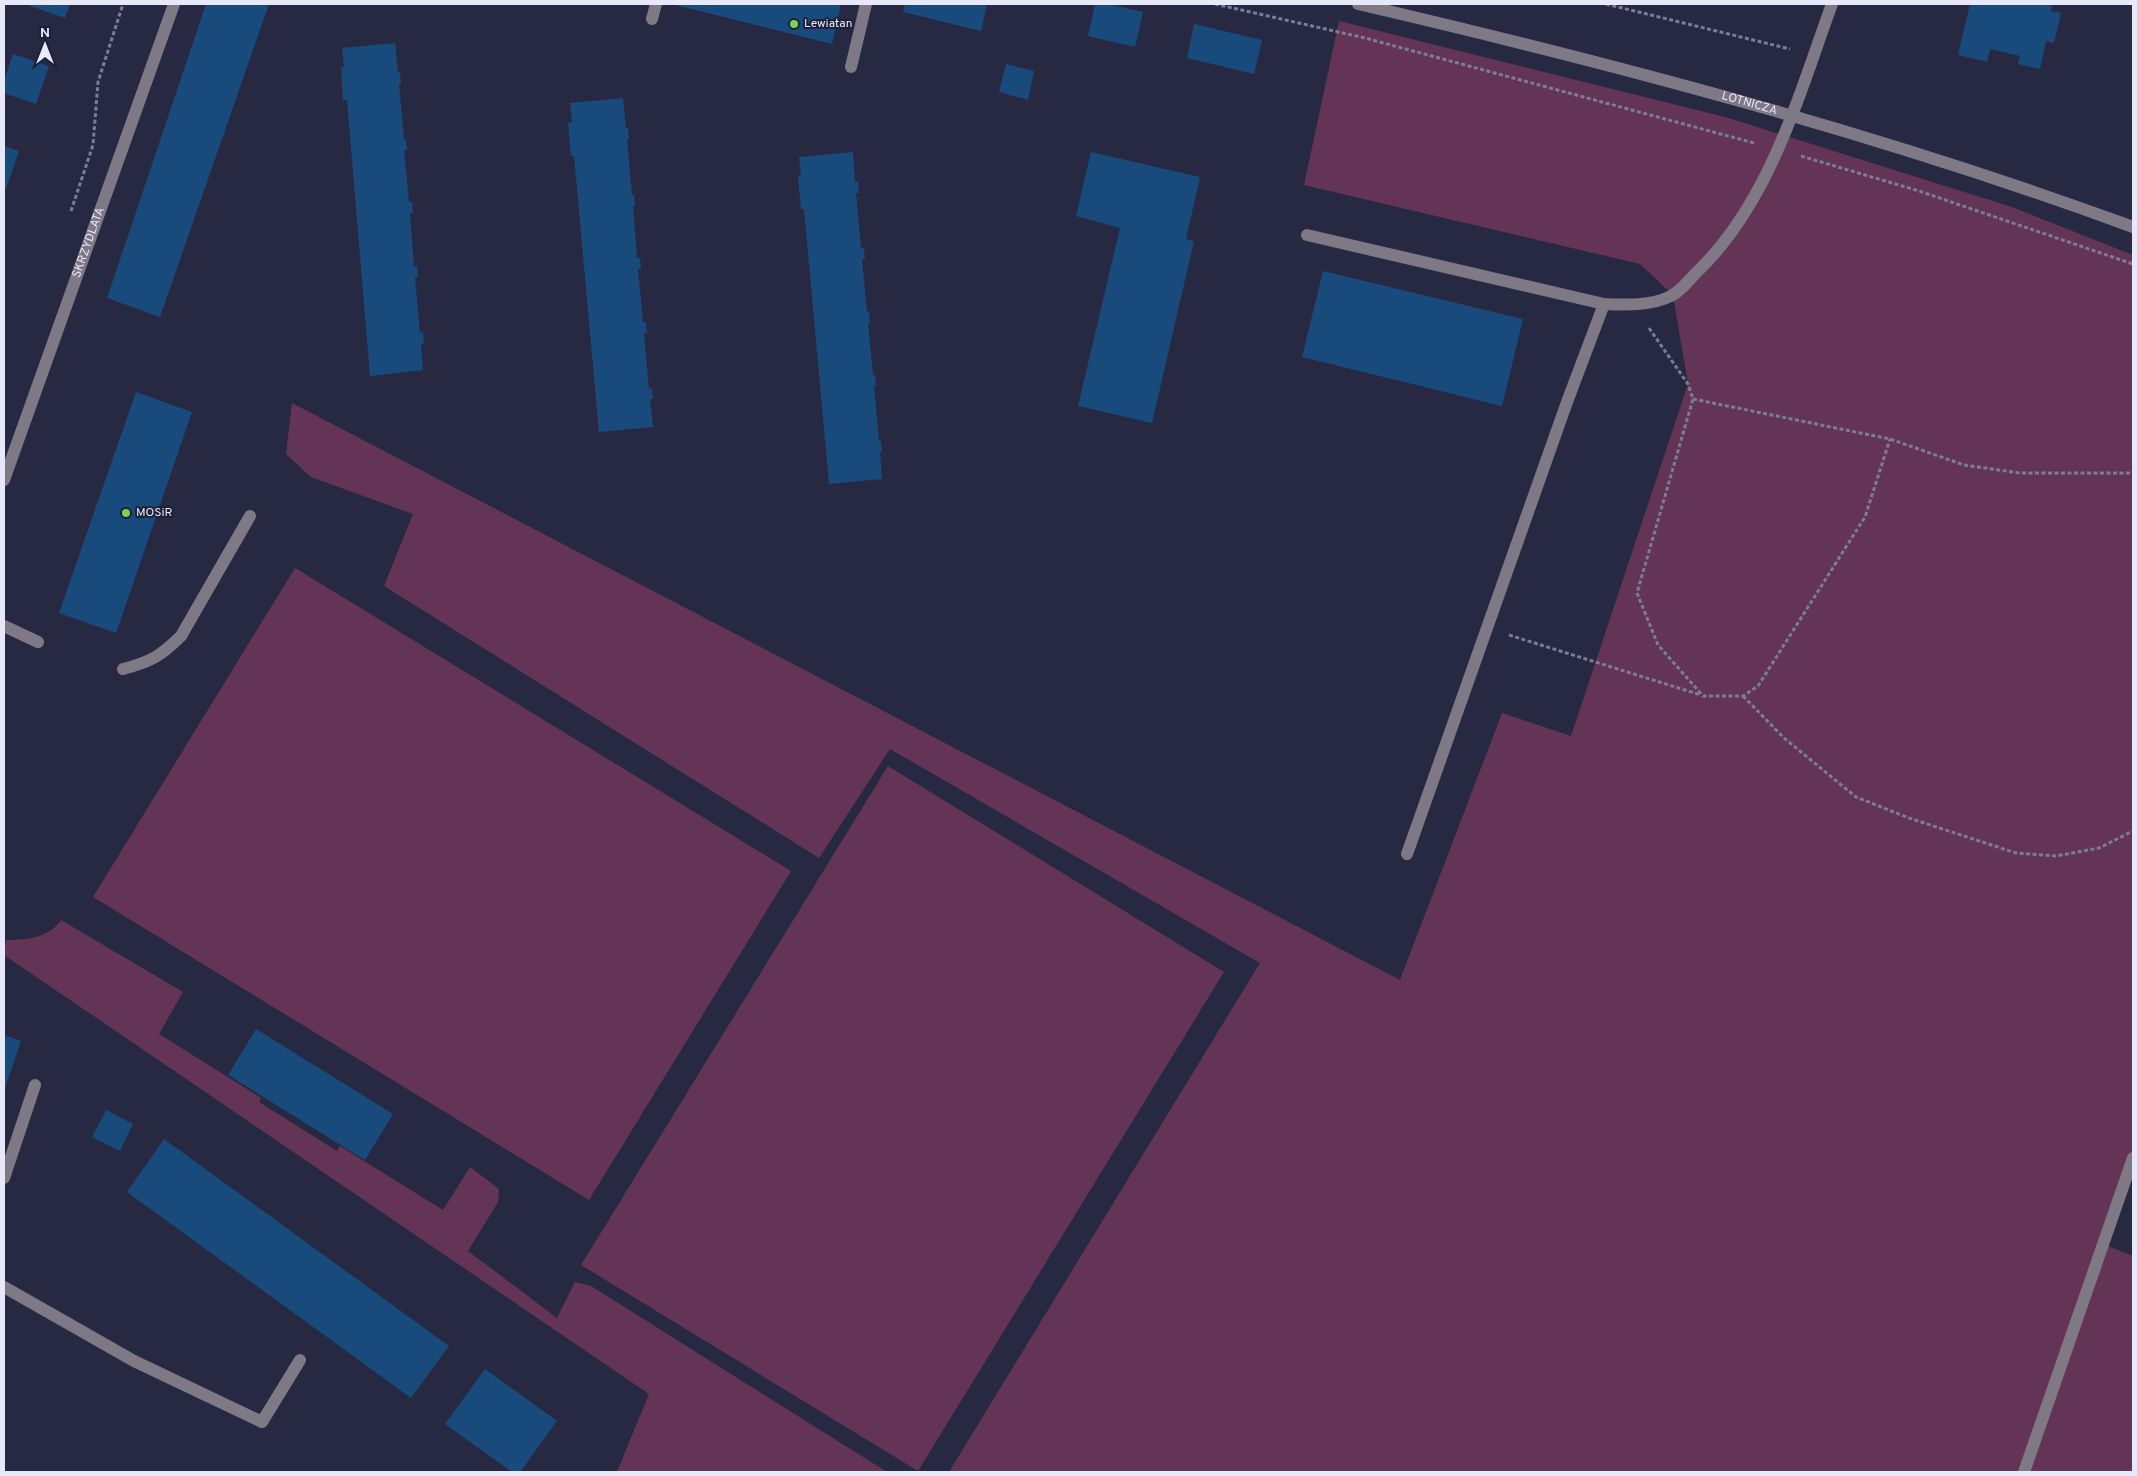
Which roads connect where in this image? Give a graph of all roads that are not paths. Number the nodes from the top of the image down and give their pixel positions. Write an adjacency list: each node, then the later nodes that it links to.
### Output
1 (174, 4): 12 (street, SKRZYDLATA)
2 (656, 4): 6 (street)
3 (866, 4): 7 (street)
4 (1358, 4): 8 (street, LOTNICZA)
5 (1832, 4): 8 (street)
6 (652, 19)
7 (851, 66)
8 (1792, 115): 9 (street, LOTNICZA); 11 (street)
9 (2133, 226)
10 (1307, 235): 11 (street)
11 (1604, 304): 17 (street)
12 (4, 480)
13 (250, 516): 16 (street)
14 (4, 626): 15 (street)
15 (38, 642)
16 (123, 669)
17 (1407, 854)
18 (35, 1085): 20 (street)
19 (2133, 1158): 23 (street)
20 (4, 1178)
21 (4, 1287): 22 (street)
22 (300, 1360)
23 (2024, 1472)

